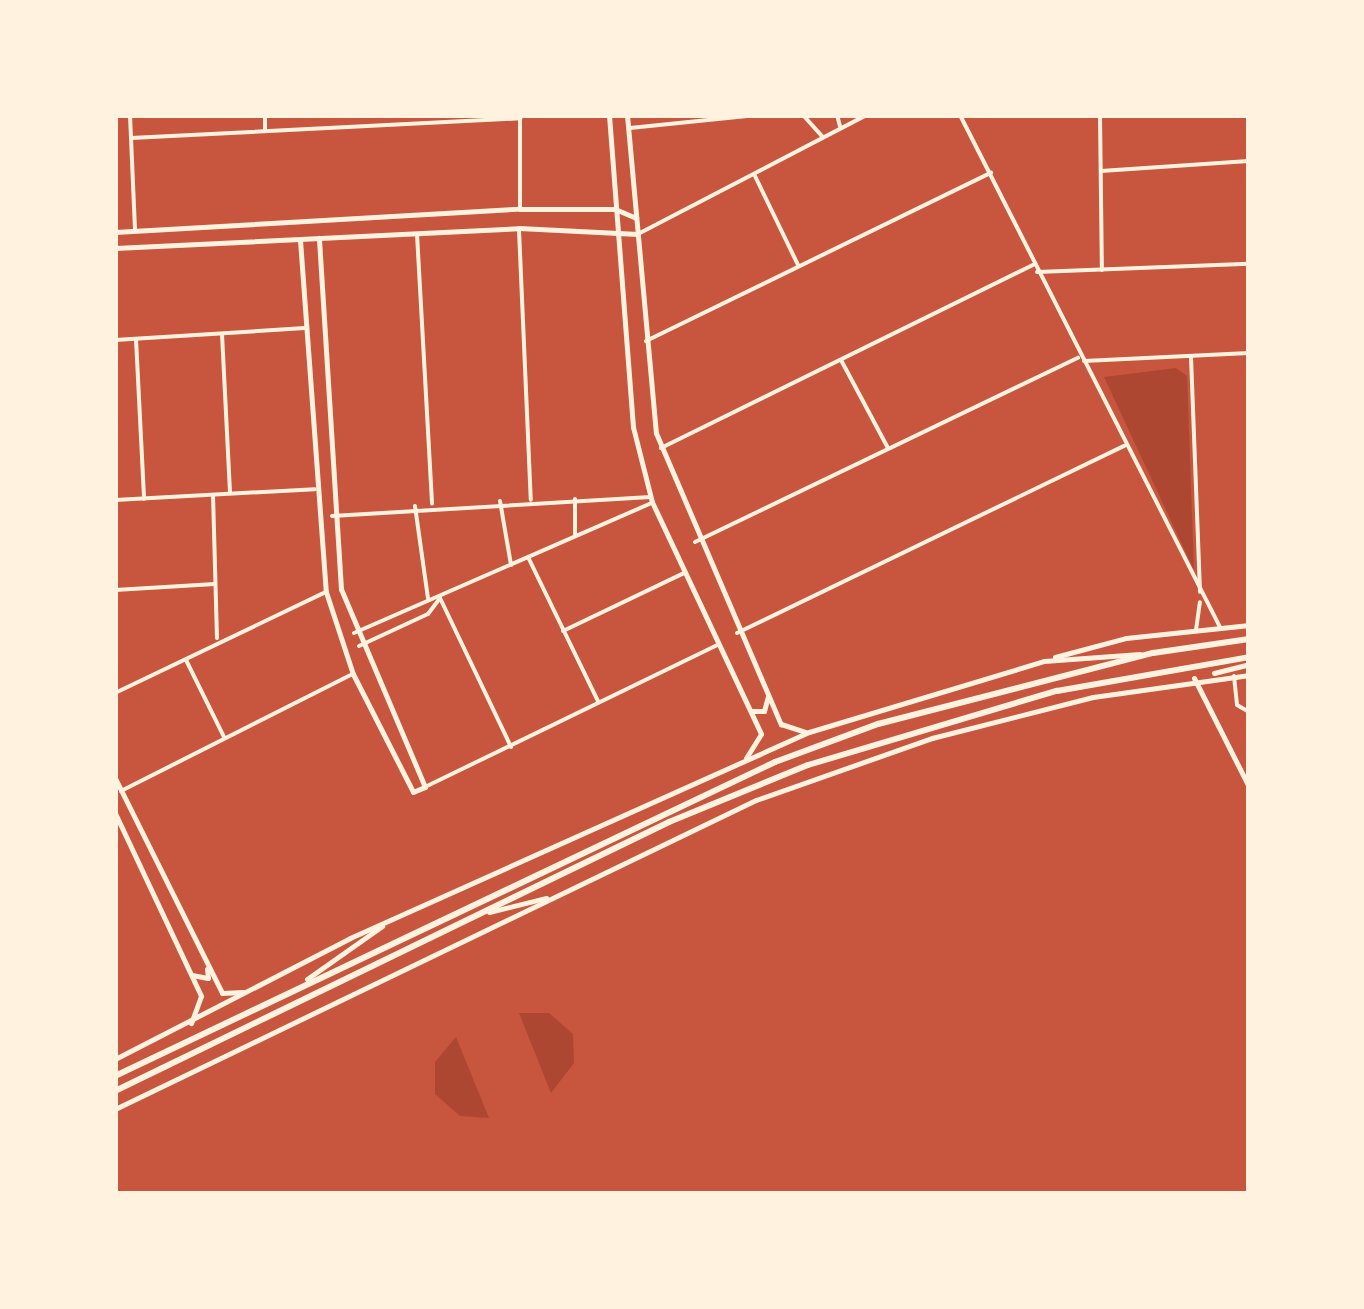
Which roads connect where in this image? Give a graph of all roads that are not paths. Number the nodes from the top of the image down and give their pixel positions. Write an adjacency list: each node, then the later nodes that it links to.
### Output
1 (130, 115): 18 (street)
2 (265, 115): 16 (street)
3 (359, 115): 13 (street)
4 (609, 115): 24 (street)
5 (627, 115): 15 (street)
6 (759, 115): 15 (street)
7 (803, 115): 17 (street)
8 (837, 115): 14 (street)
9 (867, 115): 14 (street)
10 (960, 115): 21 (street)
11 (1100, 115): 20 (street)
12 (520, 116): 13 (street); 23 (street)
13 (360, 126): 16 (street)
14 (840, 126): 17 (street)
15 (628, 128): 25 (street)
16 (265, 132): 18 (street)
17 (823, 137): 22 (street)
18 (131, 138): 30 (street)
19 (1249, 162): 20 (street)
20 (1101, 171): 42 (street)
21 (990, 173): 38 (street); 40 (street)
22 (756, 176): 26 (street); 38 (street)
23 (520, 209): 24 (street); 27 (street)
24 (615, 209): 25 (street); 29 (street)
25 (636, 218): 26 (street); 33 (street)
26 (652, 222): 33 (street)
27 (230, 228): 30 (street); 36 (street)
28 (518, 228): 29 (street); 32 (street); 61 (street)
29 (617, 230): 33 (street); 62 (street)
30 (135, 231): 31 (street)
31 (115, 232)
32 (417, 234): 34 (street); 64 (street)
33 (638, 234): 47 (street)
34 (319, 238): 35 (street); 66 (street)
35 (300, 240): 36 (street); 43 (street)
36 (230, 241): 37 (street)
37 (115, 248)
38 (798, 264): 47 (street)
39 (1249, 264): 42 (street)
40 (1034, 265): 41 (street); 51 (street)
41 (1037, 272): 42 (street); 50 (street)
42 (1102, 272)
43 (306, 328): 44 (street); 55 (street)
44 (222, 334): 45 (street); 56 (street)
45 (136, 339): 46 (street); 58 (street)
46 (115, 340)
47 (646, 341): 53 (street)
48 (1249, 353): 49 (street)
49 (1191, 357): 50 (street); 77 (street)
50 (1081, 359): 52 (street); 54 (street)
51 (841, 360): 53 (street); 54 (street)
52 (1124, 446): 77 (street); 82 (street)
53 (661, 448): 68 (street)
54 (888, 448): 68 (street)
55 (315, 489): 56 (street); 74 (street)
56 (230, 493): 57 (street)
57 (213, 495): 58 (street); 72 (street)
58 (144, 499): 60 (street)
59 (575, 499): 61 (street); 62 (street); 67 (street)
60 (115, 500)
61 (531, 500): 63 (street)
62 (651, 500): 67 (street); 71 (street)
63 (500, 501): 64 (street); 70 (street)
64 (432, 504): 65 (street)
65 (414, 506): 66 (street); 75 (street)
66 (332, 516): 85 (street)
67 (575, 536): 69 (street)
68 (695, 542): 82 (street)
69 (528, 557): 70 (street); 81 (street)
70 (511, 565): 76 (street)
71 (684, 574): 81 (street); 87 (street)
72 (215, 584): 73 (street); 83 (street)
73 (115, 590)
74 (326, 592): 83 (street); 86 (street)
75 (428, 598): 76 (street); 85 (street)
76 (440, 598): 85 (street); 104 (street)
77 (1200, 598): 79 (street); 80 (street)
78 (1249, 626): 79 (street)
79 (1220, 627): 80 (street)
80 (1196, 630): 91 (street)
81 (563, 631): 99 (street)
82 (736, 633): 98 (street)
83 (218, 638): 89 (street)
84 (1249, 639): 88 (main road)
85 (356, 640): 86 (street); 107 (street)
86 (343, 642): 92 (street)
87 (717, 644): 99 (street); 100 (street)
88 (1153, 653): 91 (street); 116 (main road)
89 (185, 658): 97 (street); 103 (street)
90 (1249, 661): 94 (street); 112 (main road)
91 (1044, 662): 102 (street)
92 (353, 674): 103 (street); 107 (street)
93 (1249, 675): 95 (street)
94 (1206, 676): 95 (street); 96 (street)
95 (1234, 676): 101 (street)
96 (1194, 678): 108 (street); 111 (street)
97 (115, 693)
98 (768, 696): 100 (street); 102 (street)
99 (598, 702): 104 (street)
100 (749, 710): 105 (street)
101 (1249, 712)
102 (809, 732): 105 (street)
103 (224, 737): 109 (street)
104 (512, 748): 107 (street)
105 (746, 758): 113 (street)
106 (115, 778): 109 (street)
107 (425, 787)
108 (1249, 787)
109 (121, 791): 114 (street)
110 (115, 813): 115 (street)
111 (550, 898): 112 (street); 122 (street)
112 (472, 917): 121 (main road)
113 (388, 921): 116 (street); 117 (street)
114 (206, 964): 115 (street); 117 (street)
115 (190, 974): 118 (street)
116 (307, 980): 120 (main road)
117 (251, 991): 118 (street)
118 (191, 1022): 119 (street)
119 (115, 1060)
120 (115, 1076)
121 (115, 1091)
122 (115, 1109)

